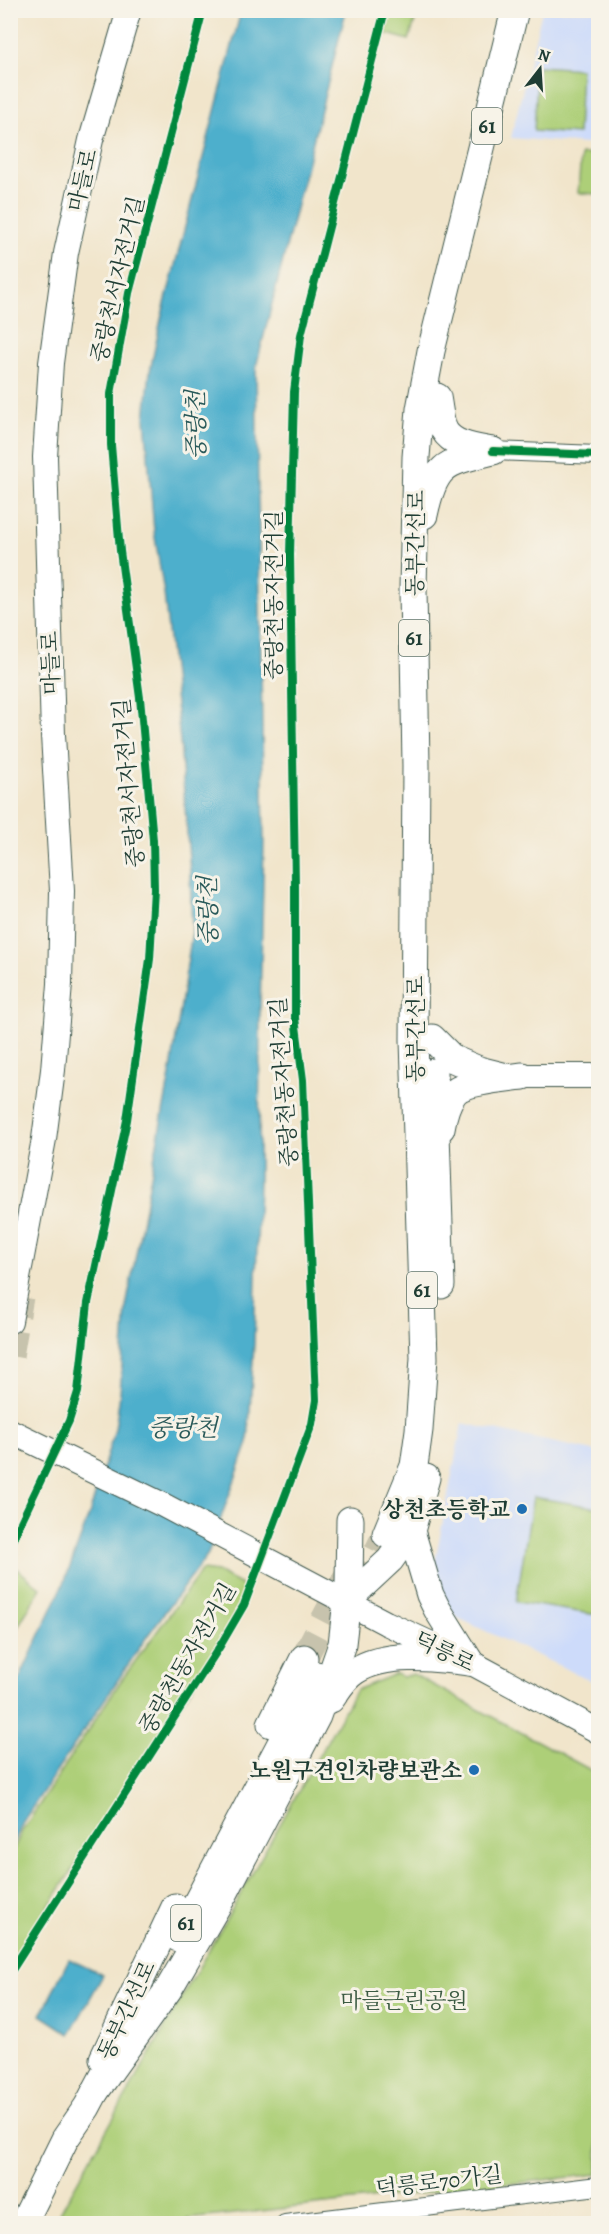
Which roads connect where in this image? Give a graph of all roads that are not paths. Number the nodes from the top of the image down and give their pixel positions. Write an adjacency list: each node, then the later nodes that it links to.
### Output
1 (129, 10): 16 (main road, 마들로)
2 (515, 10): 8 (highway, 동부간선로 / 61)
3 (533, 10): 4 (highway)
4 (437, 397): 5 (highway); 7 (highway)
5 (493, 451): 6 (street); 7 (highway)
6 (598, 455)
7 (430, 488): 8 (highway)
8 (414, 563): 9 (highway, 동부간선로 / 61)
9 (416, 765): 10 (highway); 13 (highway, 동부간선로 / 61)
10 (432, 1038): 11 (highway); 13 (highway)
11 (523, 1076): 12 (main road); 13 (highway)
12 (598, 1076)
13 (427, 1152): 14 (highway, 동부간선로 / 61); 15 (highway)
14 (418, 1195): 17 (highway, 동부간선로 / 61); 19 (highway, 동부간선로 / 61)
15 (439, 1251): 17 (highway); 19 (highway)
16 (10, 1321)
17 (423, 1340): 19 (highway, 동부간선로 / 61)
18 (19, 1435): 20 (main road, 덕릉로)
19 (379, 1529): 20 (highway); 20 (highway); 21 (highway)
20 (345, 1602): 21 (main road, 덕릉로); 22 (highway)
21 (470, 1662): 22 (highway); 23 (main road, 덕릉로)
22 (317, 1716): 24 (highway)
23 (598, 1731)
24 (95, 2092): 25 (highway, 동부간선로 / 61); 25 (highway, 동부간선로 / 61)
25 (65, 2139): 27 (highway, 동부간선로 / 61)
26 (598, 2186): 28 (street, 덕릉로70가길)
27 (28, 2218)
28 (285, 2223)

